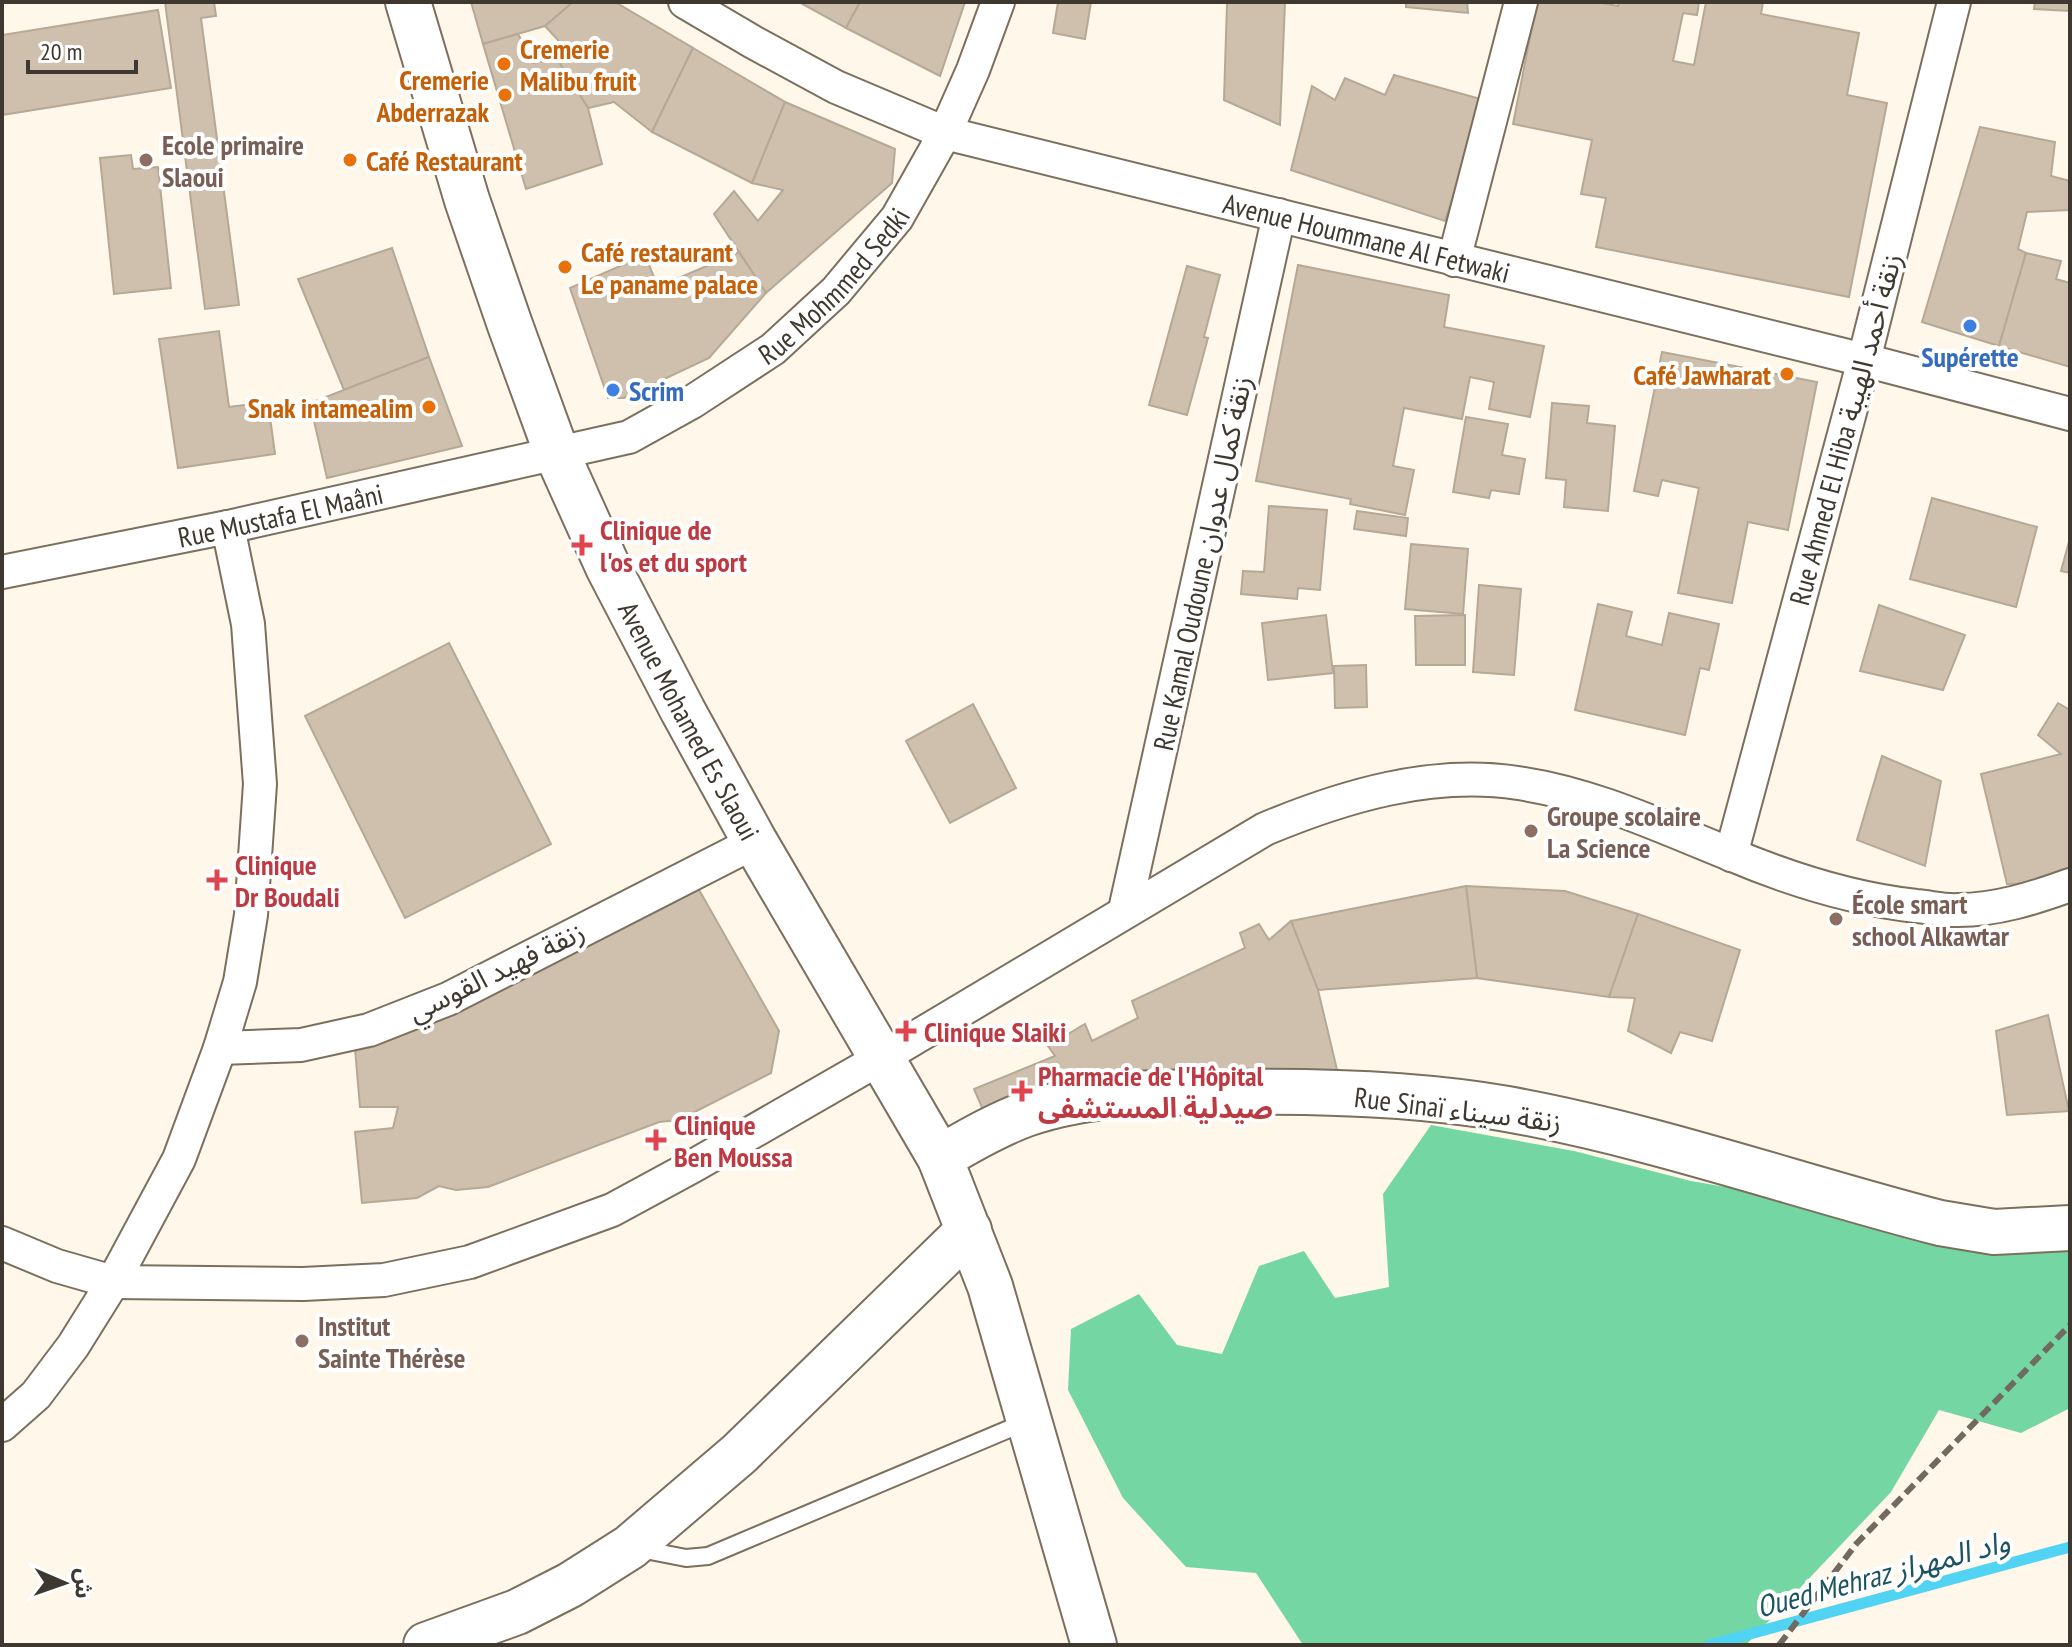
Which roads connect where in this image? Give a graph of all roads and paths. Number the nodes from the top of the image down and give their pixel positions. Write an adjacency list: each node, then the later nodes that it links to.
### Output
1 (408, 2): 11 (street, Avenue Mohamed Es Slaoui)
2 (685, 2): 6 (street, Avenue Hoummane Al Fetwaki)
3 (998, 2): 6 (street, Rue Mohmmed Sedki)
4 (1521, 2): 8 (street)
5 (1954, 2): 9 (street, Rue Ahmed El Hiba زنقة أحمد الهيبة)
6 (945, 133): 7 (street, Avenue Hoummane Al Fetwaki); 11 (street, Rue Mohmmed Sedki)
7 (1279, 215): 8 (street, Avenue Hoummane Al Fetwaki); 17 (street, Rue Kamal Oudoune زنقة كمال عدوان)
8 (1454, 260): 9 (street, Avenue Hoummane Al Fetwaki)
9 (1864, 360): 10 (street, Avenue Hoummane Al Fetwaki); 15 (street, Rue Ahmed El Hiba زنقة أحمد الهيبة)
10 (2070, 414)
11 (557, 454): 12 (street, Rue Mustafa El Maâni); 14 (street, Avenue Mohamed Es Slaoui)
12 (228, 527): 13 (street, Rue Mustafa El Maâni); 18 (street)
13 (2, 572)
14 (755, 842): 18 (street, زنقة فهيد القوسي); 19 (street, Avenue Mohamed Es Slaoui)
15 (1731, 855): 16 (street); 17 (street)
16 (2070, 885)
17 (1125, 910): 19 (street)
18 (220, 1048): 24 (street)
19 (883, 1057): 20 (street, Avenue Mohamed Es Slaoui); 24 (street)
20 (940, 1158): 21 (street, Rue Sinaï زنقة سيناء); 22 (street, Avenue Mohamed Es Slaoui)
21 (2070, 1228)
22 (969, 1230): 25 (street, Avenue Mohamed Es Slaoui); 27 (street)
23 (2, 1243): 24 (street)
24 (113, 1282): 26 (street)
25 (1028, 1421): 27 (lane); 29 (street, Avenue Mohamed Es Slaoui)
26 (2, 1425)
27 (630, 1547): 28 (street)
28 (426, 1645)
29 (1094, 1645)

